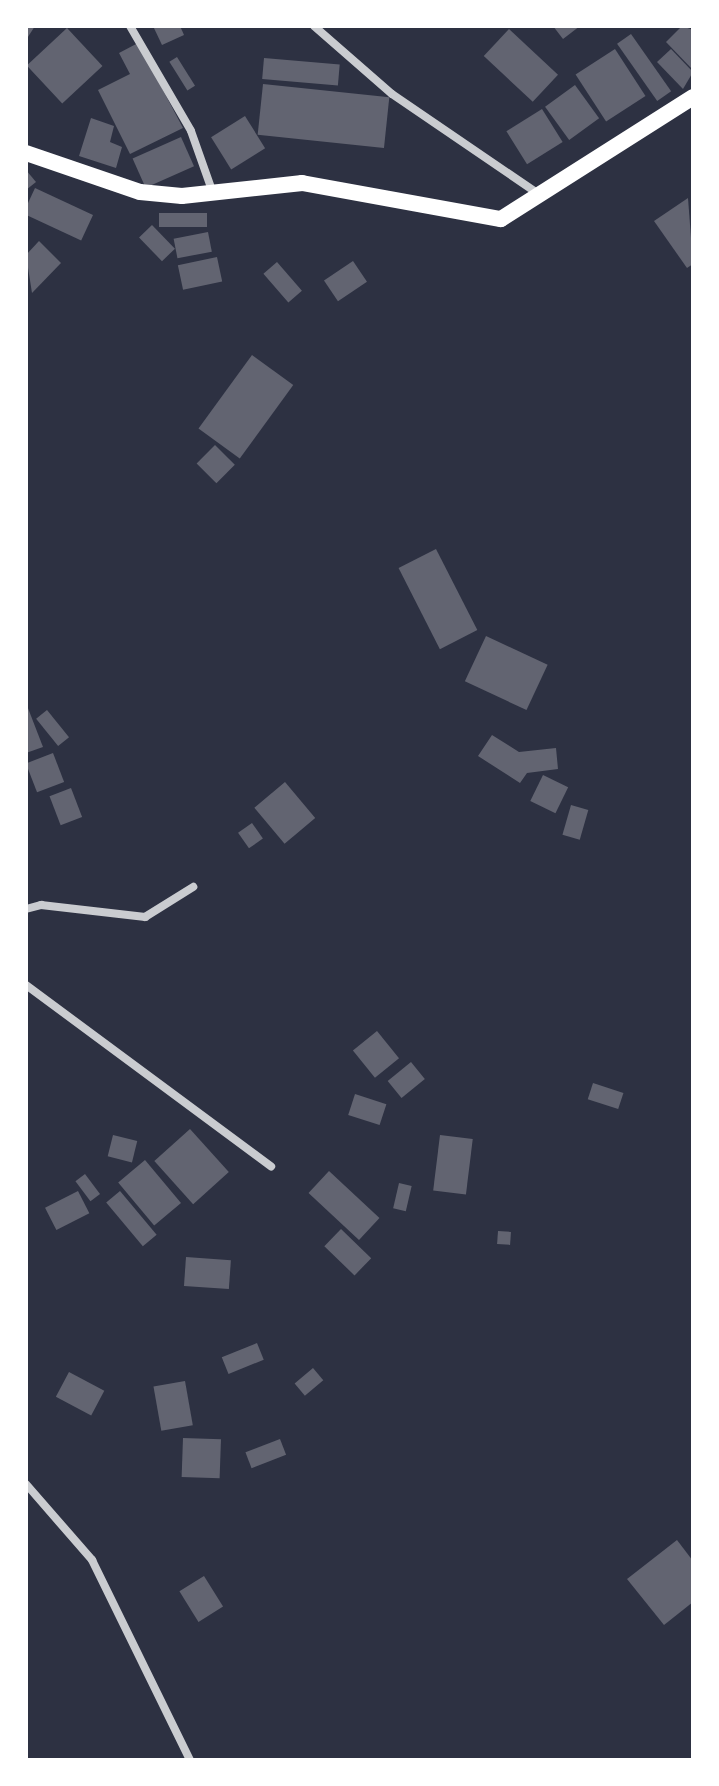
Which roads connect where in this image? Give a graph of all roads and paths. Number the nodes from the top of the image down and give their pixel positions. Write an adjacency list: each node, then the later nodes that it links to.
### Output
1 (130, 26): 5 (street)
2 (314, 26): 6 (street)
3 (693, 97): 6 (main road)
4 (26, 153): 5 (main road)
5 (213, 193): 6 (main road)
6 (542, 196)
7 (193, 887): 8 (street)
8 (26, 909)
9 (26, 985): 10 (street)
10 (271, 1166)
11 (26, 1484): 12 (street)
12 (190, 1760)

